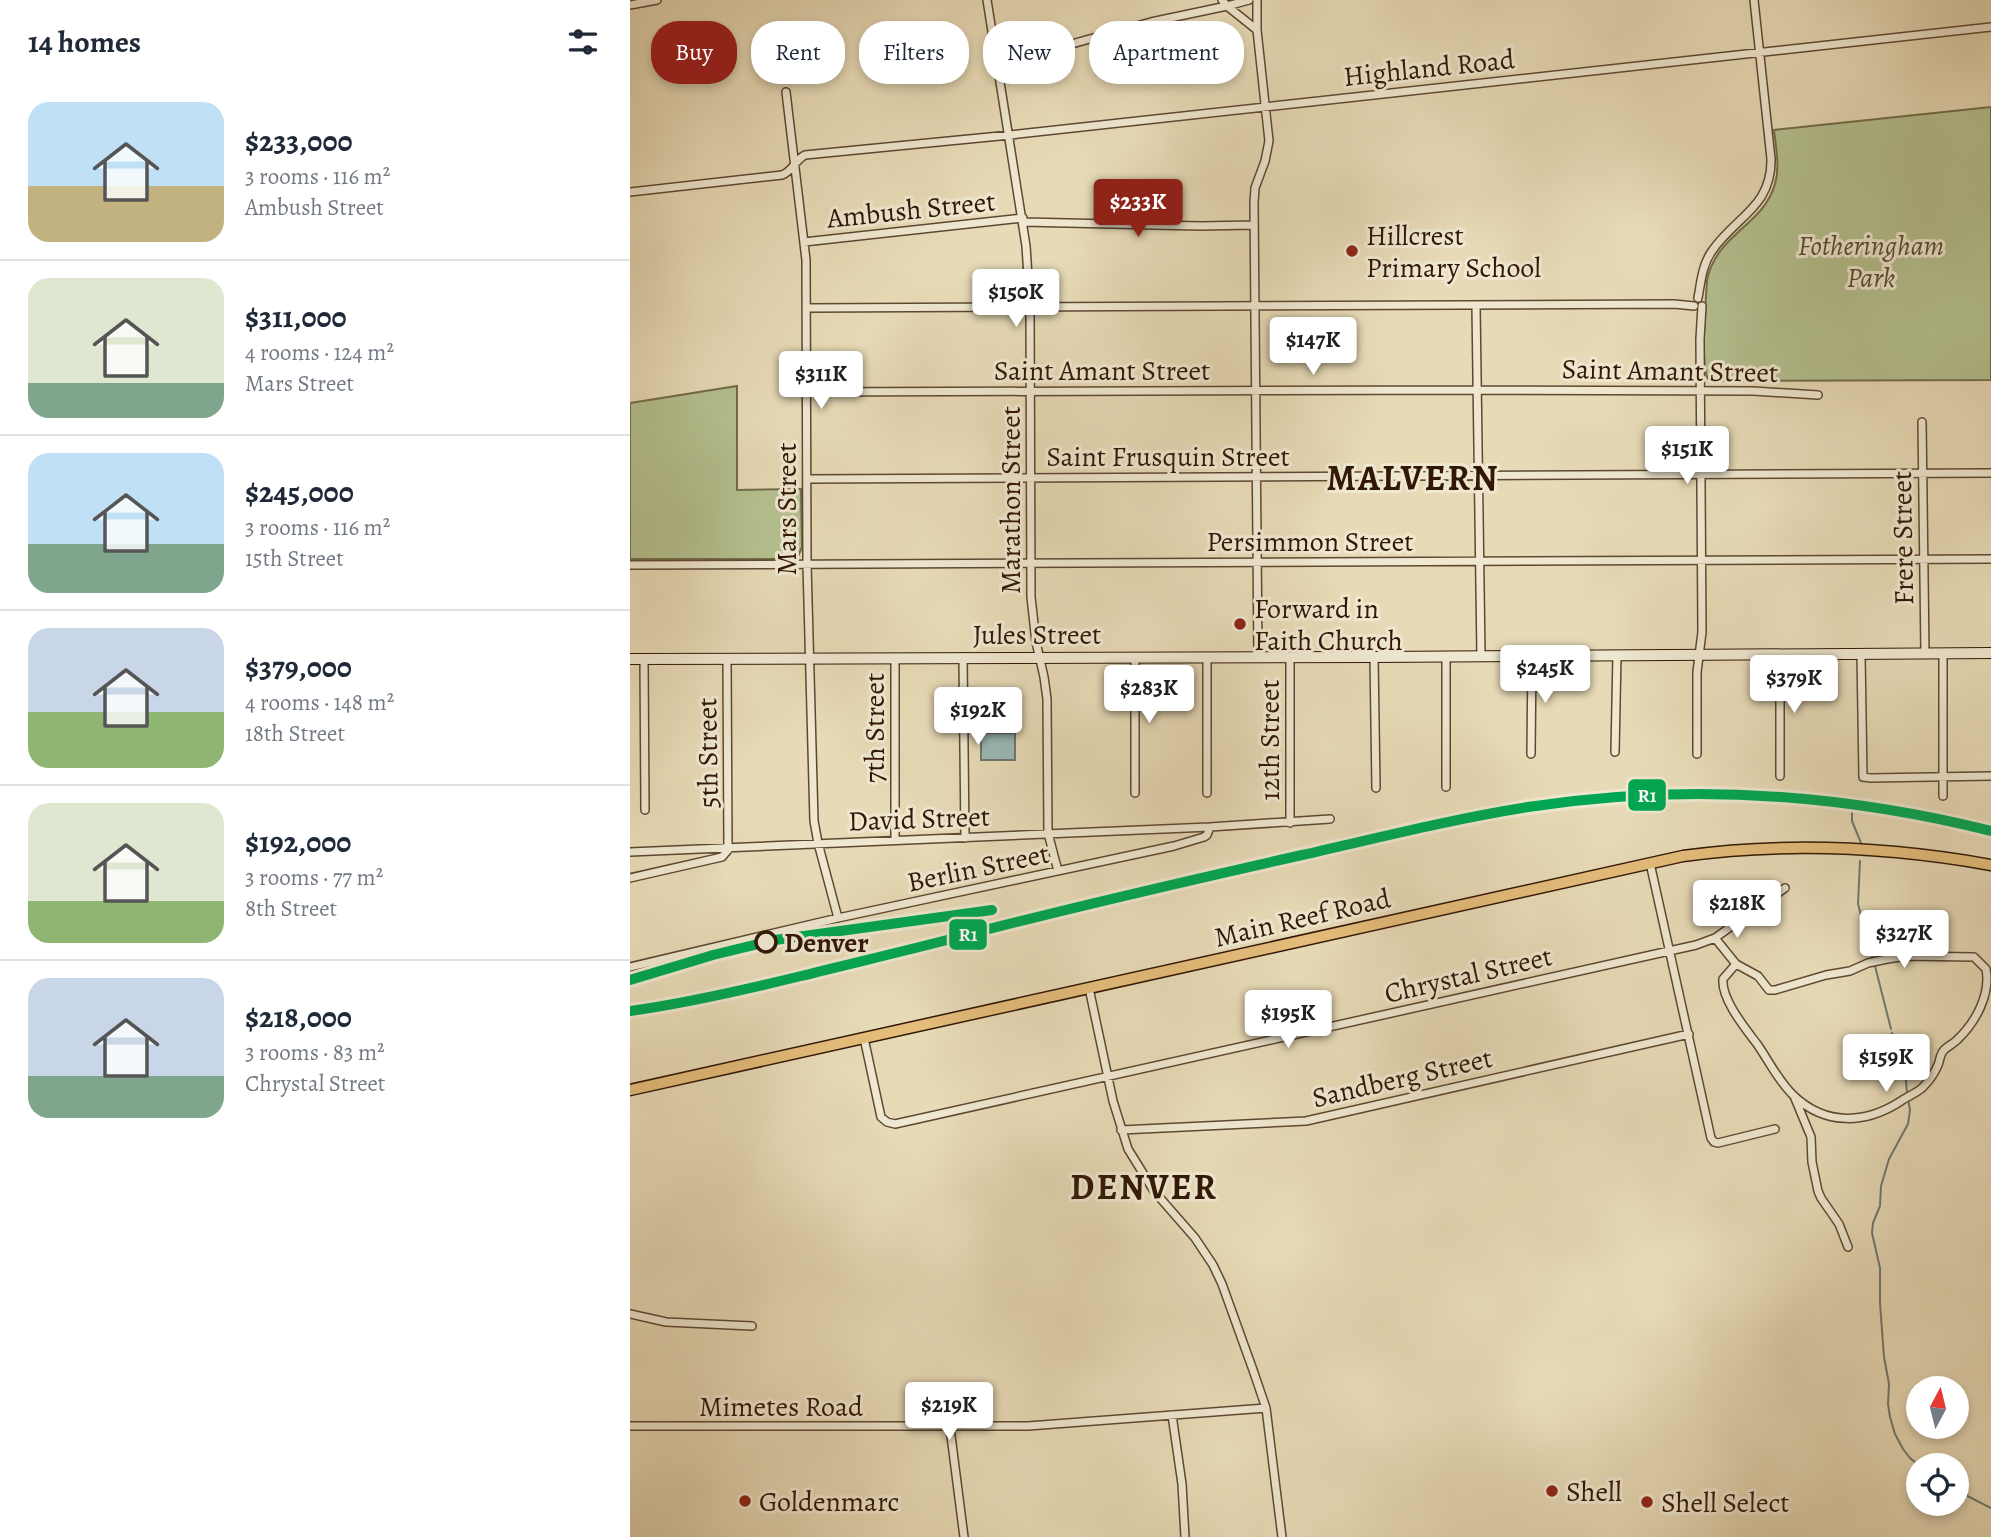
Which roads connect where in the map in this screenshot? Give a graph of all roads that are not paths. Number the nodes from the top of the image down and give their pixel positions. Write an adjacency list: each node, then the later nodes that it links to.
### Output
1 (657, 0): 6 (street)
2 (987, 0): 8 (street, Marathon Street)
3 (1249, 0): 7 (street)
4 (1257, 0): 10 (street)
5 (1754, 0): 12 (street)
6 (635, 3)
7 (1225, 3): 10 (street); 11 (street)
8 (990, 21)
9 (1991, 27): 12 (street, Highland Road)
10 (1257, 30): 15 (street)
11 (1075, 43)
12 (1760, 53): 15 (street, Highland Road); 22 (street)
13 (1000, 84): 16 (street, Marathon Street)
14 (786, 92): 17 (street, Mars Street)
15 (1266, 106): 16 (street, Highland Road); 20 (street)
16 (1010, 135): 17 (street, Highland Road); 19 (street, Marathon Street)
17 (794, 166): 18 (street, Highland Road); 21 (street, Mars Street)
18 (630, 192)
19 (1023, 220): 20 (street, Ambush Street); 21 (street, Ambush Street); 24 (street, Marathon Street)
20 (1253, 225): 25 (street)
21 (804, 242): 26 (street, Mars Street)
22 (1698, 303): 23 (street); 28 (street)
23 (1476, 306): 25 (street); 27 (street)
24 (1030, 307): 25 (street); 26 (street); 29 (street, Marathon Street)
25 (1254, 307): 30 (street)
26 (807, 308): 31 (street, Mars Street)
27 (1477, 390): 28 (street, Saint Amant Street); 30 (street, Saint Amant Street); 36 (street)
28 (1701, 390): 32 (street, Saint Amant Street); 37 (street)
29 (1030, 391): 30 (street, Saint Amant Street); 31 (street, Saint Amant Street); 39 (street, Marathon Street)
30 (1255, 391): 38 (street)
31 (807, 392): 40 (street, Mars Street)
32 (1818, 395)
33 (1922, 422): 34 (street, Frere Street)
34 (1923, 473): 35 (street, Saint Frusquin Street); 37 (street, Saint Frusquin Street); 41 (street, Frere Street)
35 (1991, 473)
36 (1479, 475): 37 (street, Saint Frusquin Street); 38 (street, Saint Frusquin Street); 45 (street)
37 (1701, 475): 43 (street)
38 (1256, 477): 39 (street, Saint Frusquin Street); 44 (street)
39 (1030, 478): 40 (street, Saint Frusquin Street); 47 (street, Marathon Street)
40 (808, 479): 46 (street, Mars Street)
41 (1924, 559): 42 (street, Persimmon Street); 43 (street, Persimmon Street); 49 (street, Frere Street)
42 (1991, 559)
43 (1701, 561): 45 (street, Persimmon Street); 55 (street)
44 (1256, 562): 45 (street, Persimmon Street); 47 (street, Persimmon Street); 63 (street)
45 (1480, 562): 57 (street)
46 (807, 564): 47 (street, Persimmon Street); 48 (street, Persimmon Street); 66 (street, Mars Street)
47 (1030, 564): 60 (street, Marathon Street)
48 (630, 565)
49 (1925, 653): 50 (main road, Jules Street); 53 (main road, Jules Street)
50 (1943, 653): 51 (main road, Jules Street); 76 (street)
51 (1991, 653)
52 (1780, 654): 53 (main road, Jules Street); 55 (main road, Jules Street); 74 (street)
53 (1861, 654): 76 (street)
54 (1616, 655): 55 (main road, Jules Street); 58 (main road, Jules Street); 71 (street)
55 (1700, 655): 73 (street)
56 (1446, 656): 57 (main road, Jules Street); 65 (main road, Jules Street); 77 (street)
57 (1481, 656): 58 (main road, Jules Street)
58 (1532, 656): 72 (street)
59 (963, 657): 60 (main road, Jules Street); 67 (main road, Jules Street); 87 (street)
60 (1039, 657): 61 (main road, Jules Street); 86 (street, Marathon Street)
61 (1135, 657): 62 (main road, Jules Street); 79 (street)
62 (1207, 657): 63 (main road, Jules Street); 80 (street)
63 (1258, 657): 64 (main road, Jules Street)
64 (1290, 657): 65 (main road, Jules Street); 84 (street, 12th Street)
65 (1374, 657): 78 (street)
66 (808, 658): 67 (main road, Jules Street); 70 (main road, Jules Street); 89 (street, Mars Street)
67 (895, 658): 88 (street, 7th Street)
68 (630, 659): 69 (main road, Jules Street)
69 (644, 659): 70 (main road, Jules Street); 82 (street)
70 (727, 659): 90 (street, 5th Street)
71 (1615, 752)
72 (1531, 754)
73 (1697, 754)
74 (1780, 776)
75 (1991, 776): 76 (street)
76 (1943, 777): 81 (street)
77 (1446, 787)
78 (1376, 788)
79 (1135, 793)
80 (1207, 793)
81 (1943, 796)
82 (645, 810)
83 (1330, 819): 84 (street, Berlin Street)
84 (1290, 823): 85 (street, Berlin Street)
85 (1210, 827): 86 (street, David Street); 96 (street, Berlin Street)
86 (1048, 833): 87 (street, David Street); 96 (street, Marathon Street)
87 (965, 838): 88 (street, David Street)
88 (895, 841): 89 (street, David Street)
89 (818, 843): 90 (street, David Street); 99 (street, Mars Street)
90 (729, 846): 91 (street, David Street); 93 (street)
91 (691, 849): 92 (street, David Street); 93 (street)
92 (630, 852)
93 (694, 863): 97 (street)
94 (1650, 863): 95 (main road, Main Reef Road); 101 (street); 104 (main road, Main Reef Road)
95 (1991, 865)
96 (1058, 871): 99 (street, Berlin Street)
97 (630, 878)
98 (1785, 888): 100 (street, Chrystal Street)
99 (838, 918): 103 (street, Berlin Street)
100 (1715, 938): 101 (street, Chrystal Street); 102 (street)
101 (1671, 951): 105 (street); 107 (street, Chrystal Street)
102 (1737, 964): 109 (street); 109 (street)
103 (630, 967)
104 (1089, 988): 106 (main road, Main Reef Road); 107 (street)
105 (1689, 1034): 110 (street); 111 (street, Sandberg Street)
106 (864, 1038): 107 (street, Chrystal Street); 108 (main road, Main Reef Road)
107 (1107, 1076): 111 (street)
108 (630, 1090)
109 (1794, 1096): 112 (street)
110 (1775, 1129)
111 (1121, 1130): 115 (street)
112 (1848, 1247)
113 (630, 1314): 114 (street)
114 (752, 1325)
115 (1266, 1408): 116 (street, Mimetes Road); 121 (street)
116 (1172, 1415): 118 (street, Mimetes Road); 120 (street)
117 (630, 1426): 118 (street, Mimetes Road)
118 (950, 1428): 119 (street)
119 (964, 1537)
120 (1185, 1537)
121 (1282, 1537)

